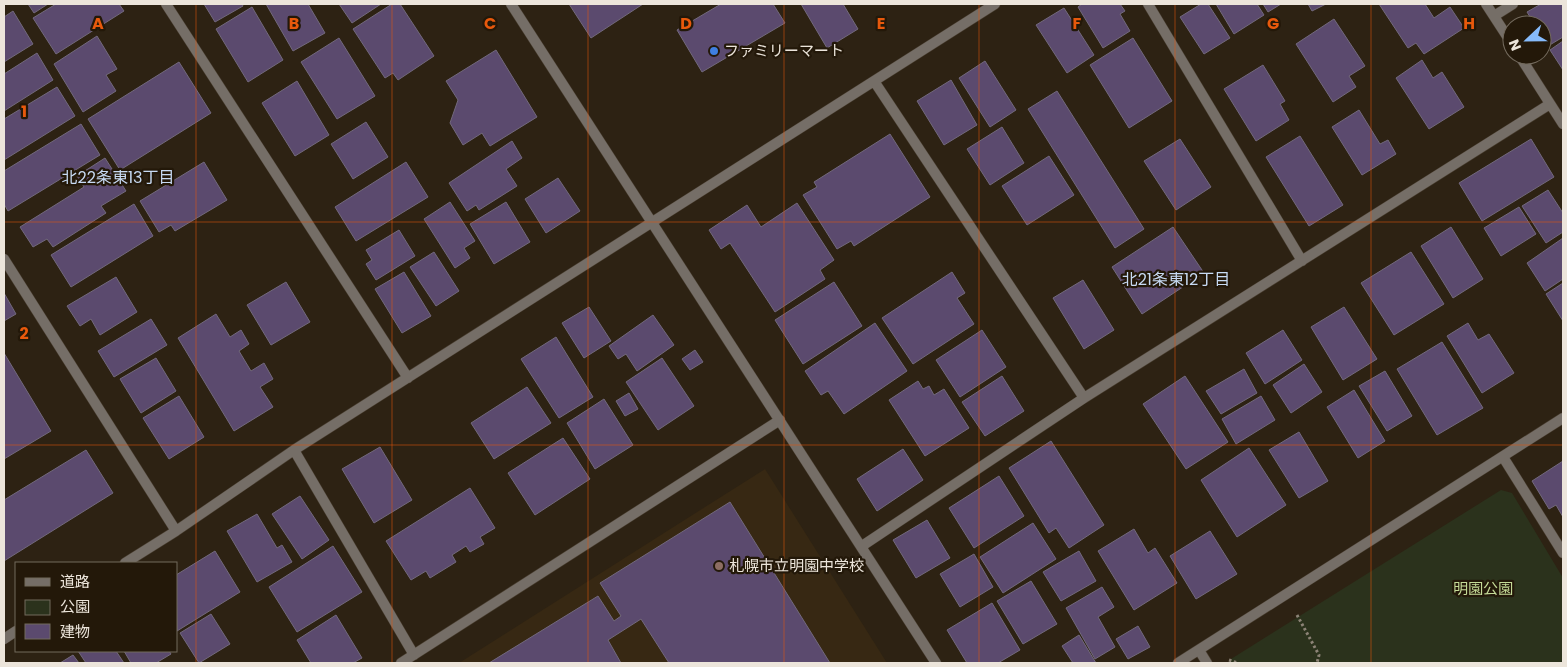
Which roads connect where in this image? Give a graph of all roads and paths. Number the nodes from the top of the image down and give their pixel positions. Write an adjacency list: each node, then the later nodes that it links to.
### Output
1 (166, 4): 16 (street)
2 (511, 4): 13 (street)
3 (994, 4): 10 (street)
4 (1148, 4): 15 (street)
5 (1486, 4): 7 (street)
6 (1513, 4): 7 (street)
7 (1494, 16): 8 (street)
8 (1502, 28)
9 (1525, 65): 11 (street)
10 (874, 81): 13 (street); 17 (street)
11 (1550, 104): 12 (street); 15 (street)
12 (1563, 124)
13 (652, 222): 16 (street); 19 (street)
14 (4, 259): 22 (street)
15 (1302, 261): 17 (street)
16 (408, 378): 20 (street)
17 (1084, 398): 23 (street)
18 (1563, 418): 21 (street)
19 (780, 420): 23 (street); 30 (street)
20 (294, 450): 22 (street); 30 (street)
21 (1503, 457): 24 (street); 29 (street)
22 (176, 532): 25 (street)
23 (862, 546): 33 (street)
24 (1563, 553)
25 (127, 562)
26 (1297, 615): 37 (path)
27 (15, 632): 28 (street)
28 (4, 638)
29 (1199, 650): 34 (street); 35 (street)
30 (414, 655): 32 (street)
31 (1226, 659): 36 (path)
32 (401, 663)
33 (936, 663)
34 (1178, 663)
35 (1207, 663)
36 (1238, 663)
37 (1317, 663)

